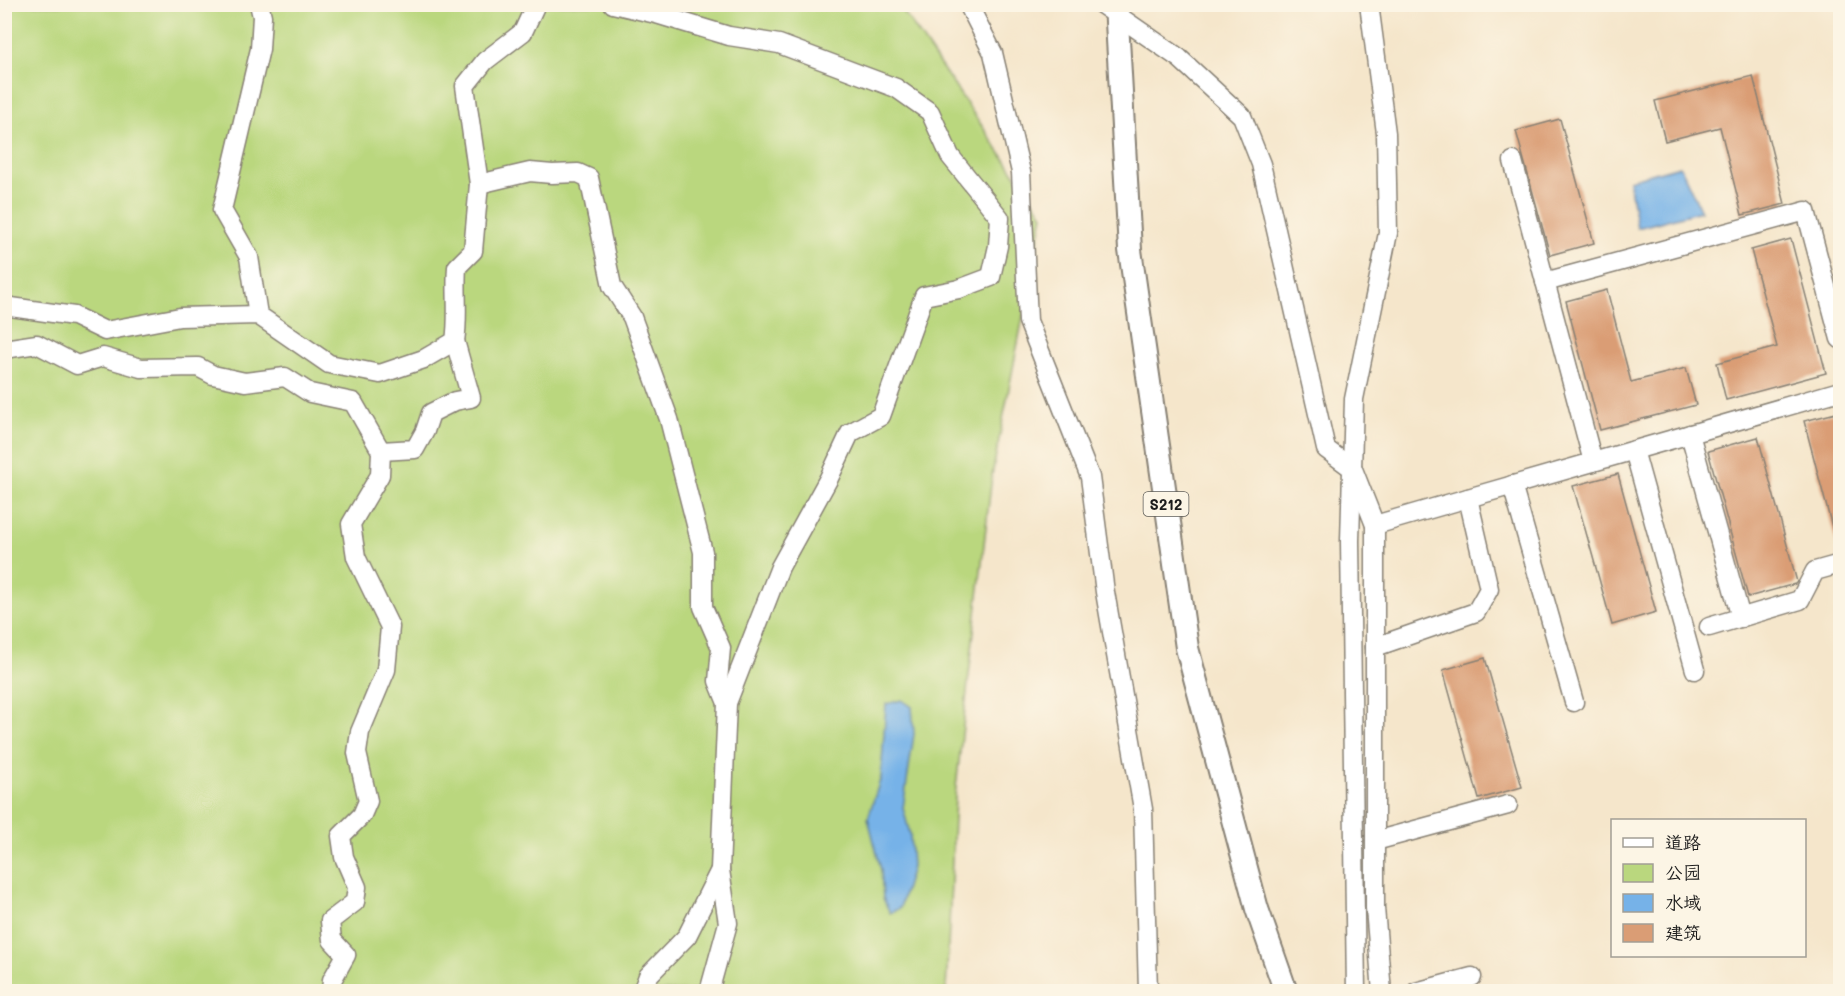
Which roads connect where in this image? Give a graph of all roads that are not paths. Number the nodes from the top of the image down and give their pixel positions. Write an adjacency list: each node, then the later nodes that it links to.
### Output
1 (260, 4): 11 (street)
2 (536, 4): 8 (street)
3 (613, 4): 32 (street)
4 (969, 4): 40 (street)
5 (1369, 4): 22 (street)
6 (1111, 8): 22 (street); 41 (main road, S212)
7 (1513, 161): 9 (street)
8 (480, 184): 14 (street); 32 (street)
9 (1545, 282): 13 (street); 21 (street)
10 (4, 306): 12 (street)
11 (258, 315): 12 (street); 14 (street)
12 (105, 331): 16 (street)
13 (1840, 339)
14 (455, 341): 20 (street)
15 (4, 349): 16 (street)
16 (103, 357): 20 (street)
17 (1840, 391): 18 (street)
18 (1690, 434): 19 (street); 27 (street)
19 (1634, 450): 21 (street); 30 (street)
20 (381, 451): 37 (street)
21 (1593, 462): 23 (street)
22 (1353, 469): 25 (street); 42 (street)
23 (1512, 485): 24 (street); 31 (street)
24 (1468, 498): 25 (street); 29 (street)
25 (1375, 525): 29 (street)
26 (1840, 564): 27 (street)
27 (1741, 618): 28 (street)
28 (1709, 627)
29 (1375, 647): 34 (street)
30 (1695, 670)
31 (1574, 702)
32 (727, 703): 35 (street)
33 (1508, 805): 34 (street)
34 (1375, 841): 43 (street)
35 (720, 870): 38 (street); 39 (street)
36 (1472, 977): 44 (street)
37 (331, 992)
38 (642, 992)
39 (709, 992)
40 (1148, 992)
41 (1286, 992)
42 (1356, 992)
43 (1382, 992)
44 (1416, 992)

